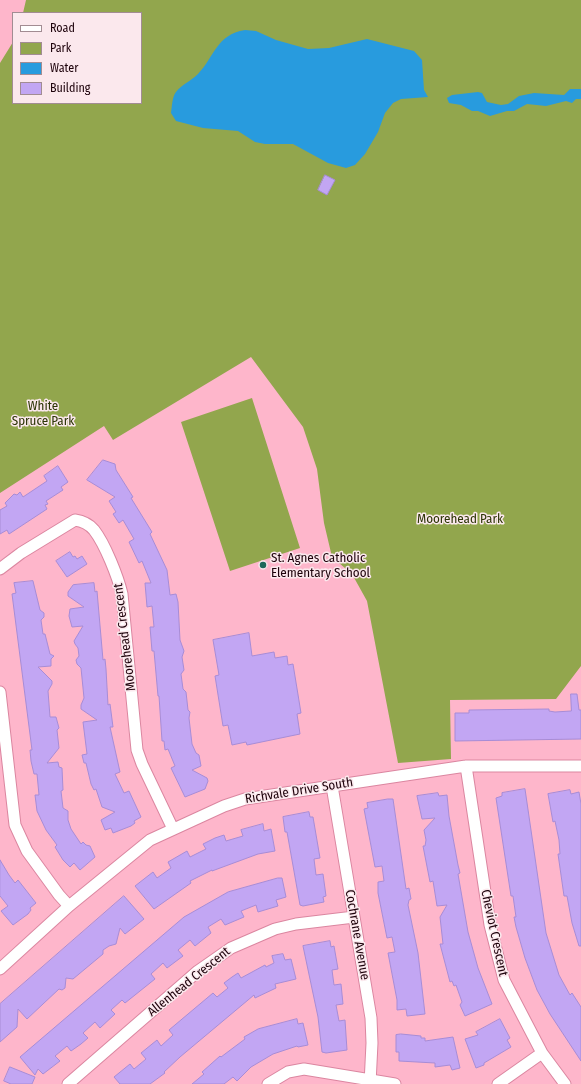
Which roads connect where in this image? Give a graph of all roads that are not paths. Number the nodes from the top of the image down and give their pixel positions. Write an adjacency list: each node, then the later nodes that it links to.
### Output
1 (0, 569): 6 (street, Moorehead Crescent)
2 (0, 692): 7 (street)
3 (466, 766): 4 (street, Richvale Drive South); 5 (street, Richvale Drive South); 10 (street, Cheviot Crescent)
4 (581, 766)
5 (332, 786): 6 (street, Richvale Drive South); 8 (street, Cochrane Avenue)
6 (172, 829): 7 (street, Richvale Drive South)
7 (69, 906): 9 (street, Richvale Drive South)
8 (354, 916): 11 (street, Cochrane Avenue); 12 (street, Allenhead Crescent)
9 (0, 969)
10 (542, 1053): 15 (street); 16 (street, Cheviot Crescent)
11 (370, 1082): 13 (street); 14 (street)
12 (68, 1084)
13 (268, 1084)
14 (395, 1084)
15 (498, 1084)
16 (565, 1084)

